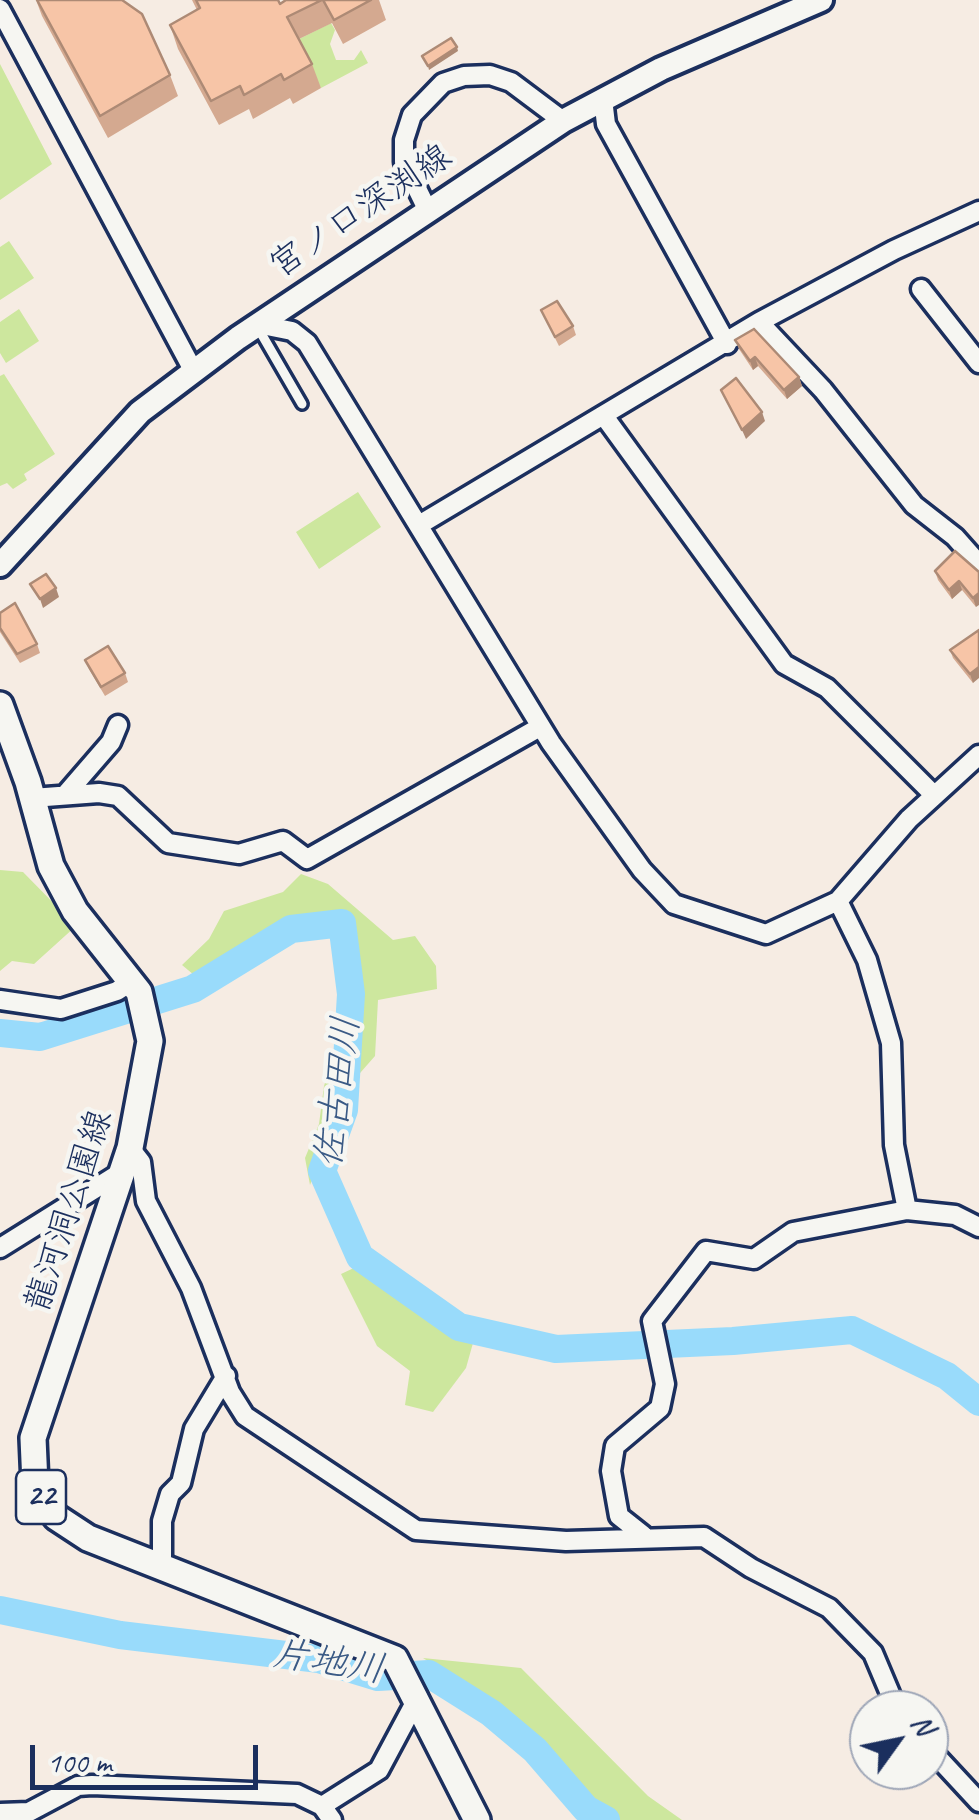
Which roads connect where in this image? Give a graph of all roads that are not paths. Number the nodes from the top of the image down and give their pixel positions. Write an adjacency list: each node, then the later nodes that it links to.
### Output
1 (821, 0): 3 (main road, 宮ノ口深渕線)
2 (0, 9): 12 (street)
3 (603, 100): 4 (main road, 宮ノ口深渕線); 10 (street)
4 (563, 121): 5 (main road, 宮ノ口深渕線); 5 (street)
5 (428, 209): 9 (main road, 宮ノ口深渕線)
6 (979, 211): 8 (street)
7 (921, 290): 11 (street)
8 (759, 322): 10 (street); 16 (street)
9 (257, 324): 12 (main road, 宮ノ口深渕線); 13 (lane); 15 (street)
10 (727, 344): 14 (street)
11 (979, 364)
12 (193, 370): 17 (main road, 宮ノ口深渕線)
13 (302, 404)
14 (604, 416): 15 (street); 23 (street)
15 (420, 525): 20 (street)
16 (979, 564)
17 (0, 565)
18 (0, 705): 24 (main road, 龍河洞公園線 / 22)
19 (118, 725): 22 (street)
20 (540, 726): 22 (street); 25 (street)
21 (979, 755): 23 (street)
22 (66, 794): 24 (street)
23 (933, 794): 25 (street)
24 (32, 798): 26 (main road, 龍河洞公園線 / 22)
25 (838, 901): 30 (street)
26 (136, 986): 27 (street); 28 (main road, 龍河洞公園線 / 22)
27 (0, 1000)
28 (130, 1148): 29 (main road, 龍河洞公園線 / 22); 33 (street)
29 (120, 1173): 32 (street); 35 (main road, 龍河洞公園線 / 22)
30 (907, 1210): 31 (street); 34 (street)
31 (979, 1226)
32 (0, 1248)
33 (226, 1376): 34 (street); 35 (street)
34 (644, 1535): 36 (street)
35 (162, 1568): 37 (main road, 龍河洞公園線 / 22)
36 (889, 1690)
37 (416, 1694): 41 (street); 42 (main road, 龍河洞公園線 / 22)
38 (949, 1770): 39 (street)
39 (979, 1802)
40 (0, 1813): 41 (street)
41 (327, 1813)
42 (477, 1820)

